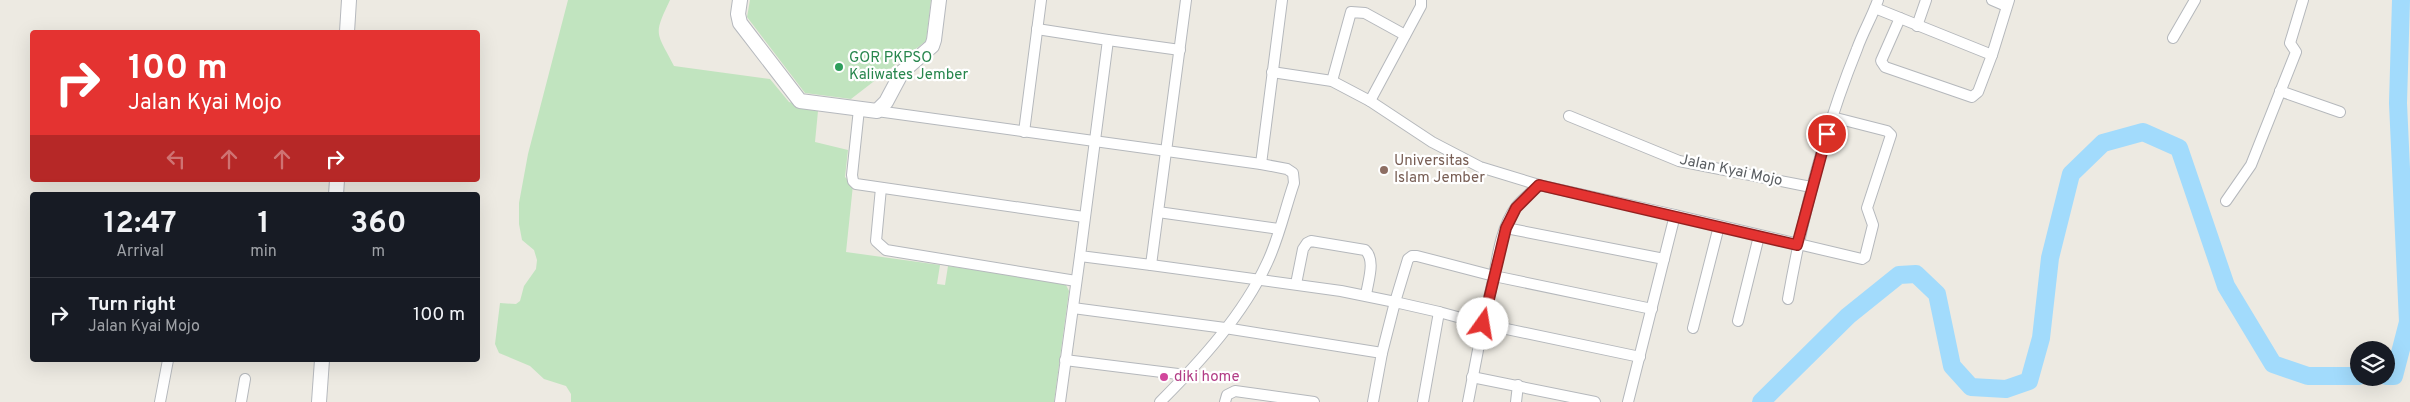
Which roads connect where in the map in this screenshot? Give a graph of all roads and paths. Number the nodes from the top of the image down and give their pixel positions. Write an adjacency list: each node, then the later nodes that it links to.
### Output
1 (349, 0): 17 (street)
2 (740, 0): 27 (street)
3 (939, 0): 28 (street)
4 (1041, 0): 16 (street)
5 (1186, 0): 21 (street)
6 (1282, 0): 23 (street)
7 (1421, 0): 18 (street)
8 (1926, 0): 15 (street)
9 (1992, 0): 12 (street)
10 (2195, 0): 19 (street)
11 (2303, 0): 25 (street)
12 (2007, 3): 22 (street)
13 (1877, 4): 14 (street); 31 (street)
14 (1900, 18): 15 (street); 22 (street)
15 (1917, 26): 22 (street)
16 (1038, 29): 20 (street); 32 (street)
17 (347, 30)
18 (1405, 35): 24 (street); 26 (street)
19 (2173, 38)
20 (1108, 40): 21 (street); 33 (street)
21 (1180, 50): 34 (street)
22 (1992, 55)
23 (1272, 72): 24 (street); 35 (street)
24 (1332, 81): 26 (street)
25 (2280, 91): 29 (street); 39 (street)
26 (1370, 100): 36 (street)
27 (859, 109): 28 (street); 38 (street)
28 (877, 111): 32 (street)
29 (2340, 112)
30 (1569, 116): 37 (street, Jalan Kyai Mojo)
31 (1832, 117): 37 (street); 47 (street)
32 (1024, 132): 33 (street)
33 (1094, 142): 34 (street); 42 (street)
34 (1167, 152): 35 (street); 40 (street)
35 (1261, 164): 45 (street)
36 (1539, 185): 41 (street); 44 (street)
37 (1811, 187): 47 (street)
38 (881, 188): 42 (street); 52 (street)
39 (2226, 201)
40 (1158, 212): 45 (street); 50 (street)
41 (1675, 215): 43 (street); 49 (street)
42 (1084, 217): 48 (street)
43 (1719, 226): 46 (street); 64 (street)
44 (1506, 228): 49 (street); 51 (street)
45 (1279, 229): 53 (street)
46 (1759, 236): 47 (street); 61 (street)
47 (1797, 245): 56 (street)
48 (1080, 256): 50 (street); 52 (street)
49 (1664, 259): 59 (street)
50 (1151, 265): 53 (street)
51 (1494, 276): 57 (street); 59 (street); 62 (street)
52 (1076, 281): 58 (street)
53 (1258, 281): 54 (street); 63 (street)
54 (1296, 284): 55 (street); 55 (street)
55 (1366, 295): 57 (street)
56 (1788, 299)
57 (1395, 302): 60 (street); 65 (street)
58 (1073, 308): 63 (street); 67 (street)
59 (1652, 309): 66 (street)
60 (1440, 312): 62 (street); 82 (street)
61 (1738, 321)
62 (1483, 324): 66 (street); 71 (street)
63 (1225, 328): 65 (street); 70 (street)
64 (1693, 328)
65 (1382, 353): 81 (street)
66 (1640, 357): 86 (street)
67 (1065, 360): 70 (street); 77 (street)
68 (168, 362): 74 (street)
69 (322, 362): 76 (street)
70 (1186, 374): 78 (street)
71 (1472, 378): 73 (street); 83 (street)
72 (245, 380): 75 (street)
73 (1518, 385): 84 (street); 85 (street)
74 (160, 402)
75 (240, 402)
76 (319, 402)
77 (1060, 402)
78 (1160, 402)
79 (1225, 402): 80 (street)
80 (1314, 402)
81 (1374, 402)
82 (1423, 402)
83 (1468, 402)
84 (1516, 402)
85 (1595, 402)
86 (1628, 402)

